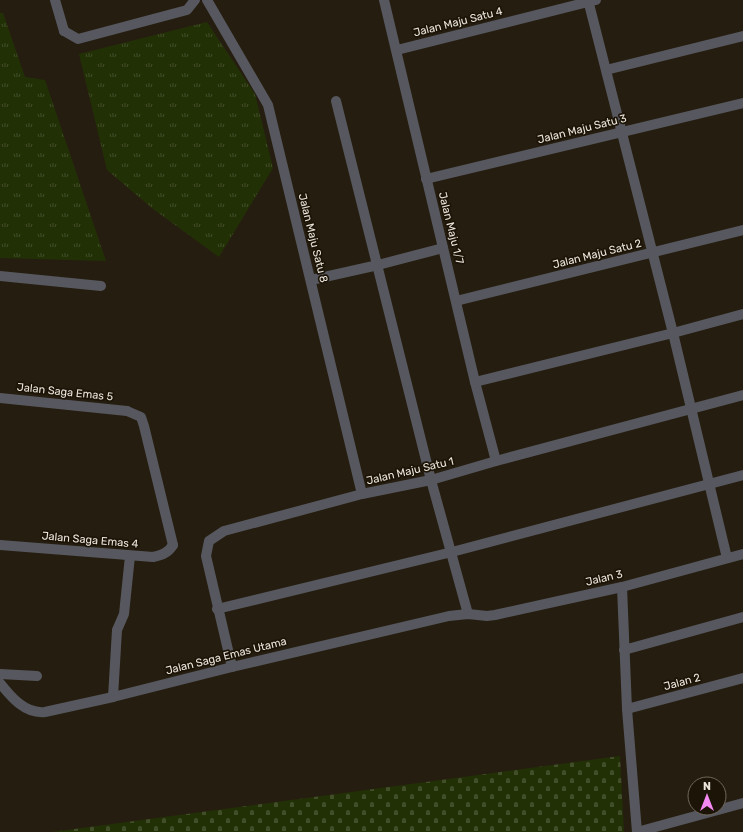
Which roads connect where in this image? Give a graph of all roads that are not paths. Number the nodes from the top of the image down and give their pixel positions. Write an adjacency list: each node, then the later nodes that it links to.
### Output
1 (55, 0): 2 (street)
2 (196, 0)
3 (207, 0): 18 (street, Jalan Maju Satu 8)
4 (384, 0): 7 (street, Jalan Maju 1/7)
5 (590, 1): 7 (street, Jalan Maju Satu 4); 8 (street)
6 (743, 36): 8 (street)
7 (396, 50): 12 (street, Jalan Maju 1/7)
8 (606, 70): 11 (street)
9 (336, 101): 16 (street)
10 (743, 103): 11 (street, Jalan Maju Satu 3)
11 (622, 132): 12 (street, Jalan Maju Satu 3); 15 (street)
12 (426, 179): 14 (street, Jalan Maju 1/7)
13 (743, 230): 15 (street, Jalan Maju Satu 2)
14 (443, 248): 16 (street); 20 (street, Jalan Maju 1/7)
15 (652, 253): 20 (street, Jalan Maju Satu 2); 22 (street)
16 (378, 265): 18 (street); 29 (street)
17 (0, 276): 19 (street)
18 (311, 280): 31 (street, Jalan Maju Satu 8)
19 (101, 286)
20 (456, 301): 23 (street, Jalan Maju 1/7)
21 (743, 314): 22 (street)
22 (673, 333): 23 (street); 26 (street)
23 (475, 382): 27 (street, Jalan Maju 1/7)
24 (743, 395): 26 (street, Jalan Maju Satu 1)
25 (0, 398): 33 (street, Jalan Saga Emas 5)
26 (692, 410): 27 (street, Jalan Maju Satu 1); 30 (street)
27 (496, 461): 29 (street, Jalan Maju Satu 1)
28 (743, 475): 30 (street)
29 (431, 480): 31 (street, Jalan Maju Satu 1); 34 (street)
30 (709, 485): 34 (street); 37 (street)
31 (362, 494): 39 (street, Jalan Maju Satu 1)
32 (0, 545): 36 (street, Jalan Saga Emas 4)
33 (173, 545): 36 (street, Jalan Saga Emas 4)
34 (452, 552): 39 (street); 40 (street)
35 (743, 554): 37 (street, Jalan 3)
36 (130, 556): 48 (street)
37 (727, 558): 38 (street, Jalan 3)
38 (622, 586): 40 (street, Jalan 3); 42 (street)
39 (217, 609): 43 (street, Jalan Maju Satu 1)
40 (468, 614): 43 (street, Jalan Saga Emas Utama)
41 (743, 617): 42 (street)
42 (624, 650): 49 (street)
43 (232, 667): 48 (street, Jalan Saga Emas Utama)
44 (0, 674): 45 (street)
45 (37, 676)
46 (743, 678): 49 (street, Jalan 2)
47 (0, 683): 48 (street, Jalan Saga Emas Utama)
48 (113, 697)
49 (627, 709): 51 (street)
50 (743, 803): 51 (street)
51 (637, 832)

